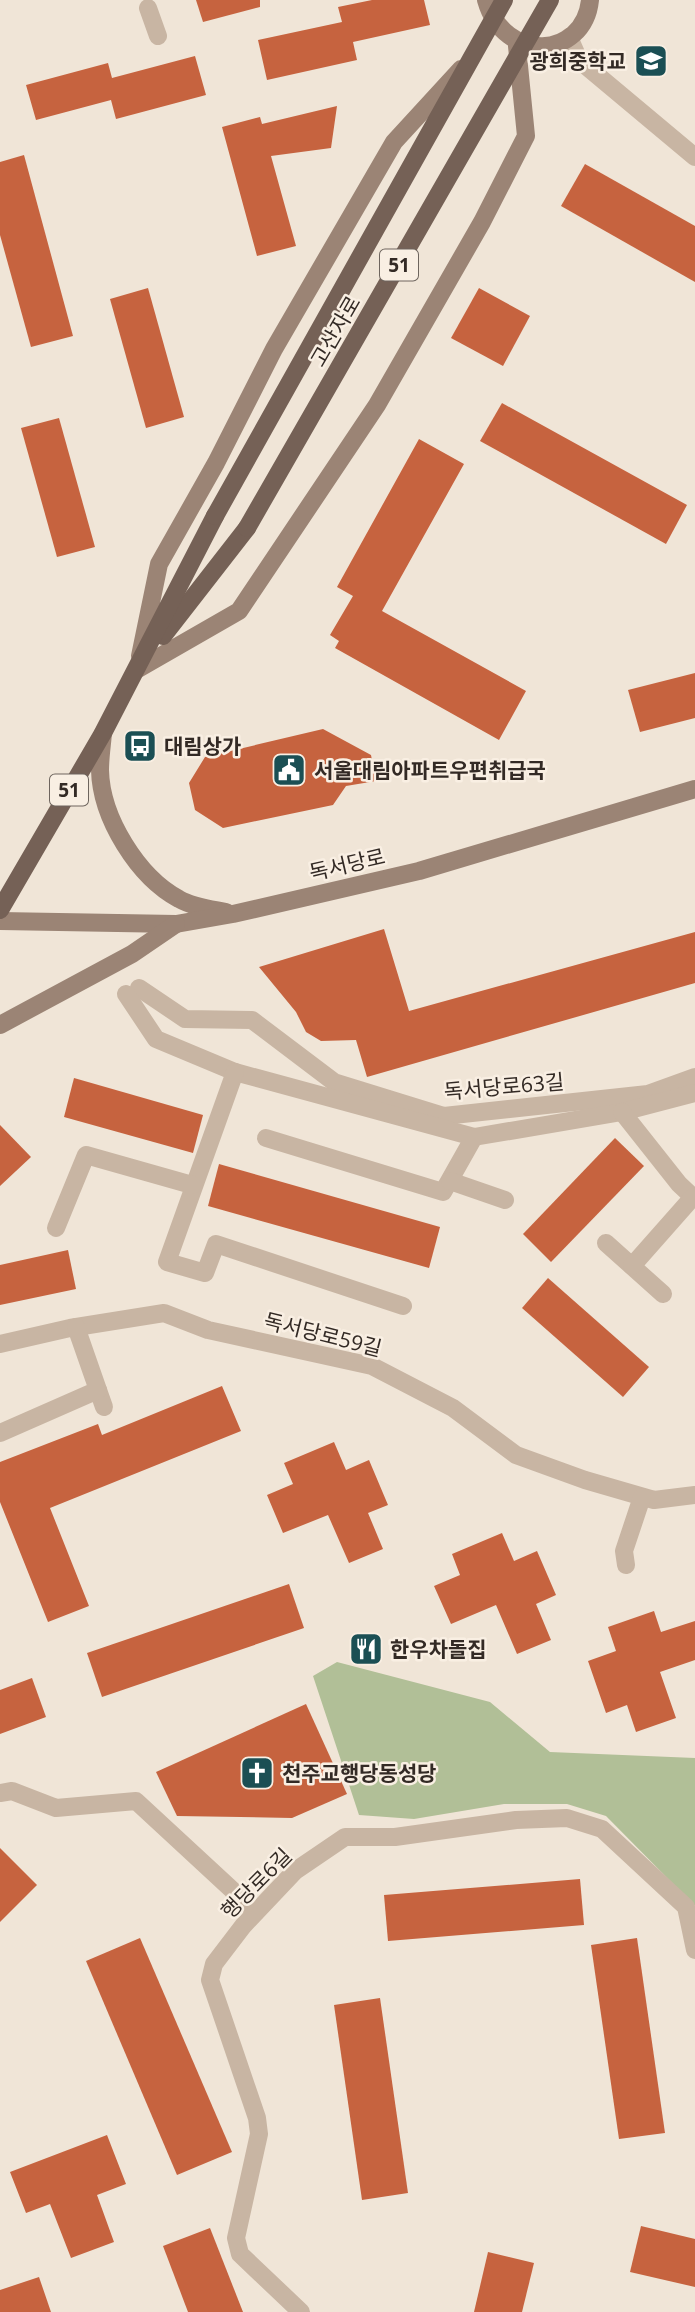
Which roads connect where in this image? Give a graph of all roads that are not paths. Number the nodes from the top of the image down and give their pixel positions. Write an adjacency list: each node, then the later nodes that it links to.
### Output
1 (486, 0): 6 (main road)
2 (504, 0): 11 (main road, 고산자로 / 51, bridge)
3 (550, 0): 11 (main road, 고산자로 / 51, bridge)
4 (590, 0): 8 (main road)
5 (148, 8): 7 (street)
6 (499, 28): 9 (main road); 11 (main road)
7 (158, 36)
8 (569, 37): 9 (main road); 10 (street)
9 (517, 42): 11 (main road)
10 (695, 157)
11 (138, 670): 12 (main road, 고산자로 / 51)
12 (103, 733): 14 (main road, 고산자로 / 51); 15 (main road)
13 (695, 789): 15 (main road, 독서당로)
14 (0, 910)
15 (233, 914): 17 (main road, 독서당로)
16 (0, 921): 17 (main road, 독서당로)
17 (176, 925): 18 (main road)
18 (0, 1025)
19 (235, 1072): 20 (street, 독서당로63길); 23 (street); 26 (street)
20 (695, 1077)
21 (695, 1093): 22 (street)
22 (621, 1112): 23 (street); 27 (street)
23 (474, 1137): 25 (street)
24 (266, 1138): 25 (street)
25 (450, 1181): 28 (street)
26 (192, 1185): 29 (street); 33 (street)
27 (694, 1198): 31 (street)
28 (505, 1200)
29 (56, 1228)
30 (606, 1243): 31 (street)
31 (632, 1266): 32 (street)
32 (663, 1294)
33 (403, 1306)
34 (76, 1327): 35 (street, 독서당로59길); 36 (street); 38 (street, 독서당로59길)
35 (0, 1344)
36 (0, 1433)
37 (695, 1495): 38 (street, 독서당로59길)
38 (642, 1497): 39 (street)
39 (626, 1565)
40 (0, 1793): 41 (street)
41 (256, 1912): 42 (street, 행당로6길); 43 (street, 행당로6길)
42 (695, 1950)
43 (301, 2312)

